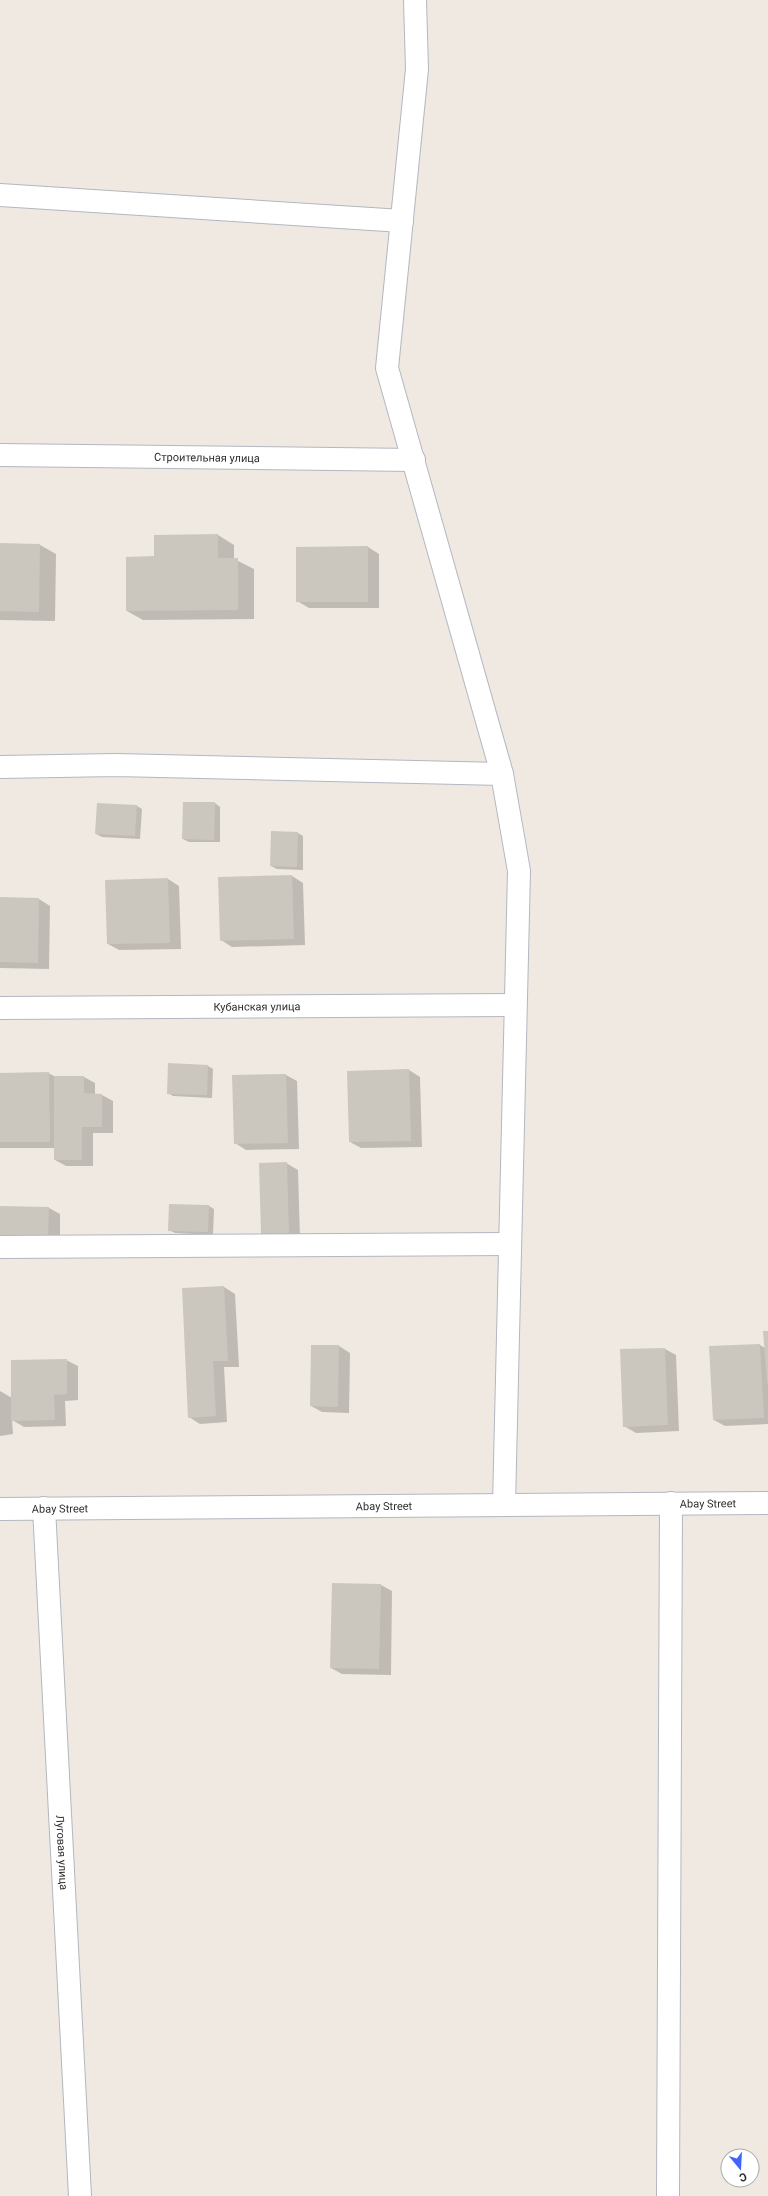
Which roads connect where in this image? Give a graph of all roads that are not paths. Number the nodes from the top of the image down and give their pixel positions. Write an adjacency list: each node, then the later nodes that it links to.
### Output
1 (415, 0): 3 (street)
2 (0, 195): 3 (street)
3 (402, 221): 5 (street)
4 (0, 455): 5 (street, Строительная улица)
5 (414, 460): 7 (street)
6 (0, 767): 7 (street)
7 (502, 774): 8 (street)
8 (515, 1005): 9 (street, Кубанская улица); 10 (street)
9 (0, 1008)
10 (509, 1244): 11 (street); 14 (street)
11 (0, 1247)
12 (768, 1502): 13 (street, Abay Street)
13 (671, 1503): 14 (street, Abay Street); 18 (street)
14 (504, 1505): 16 (street, Abay Street)
15 (0, 1508): 16 (street, Abay Street)
16 (44, 1508): 17 (street, Луговая улица)
17 (80, 2196)
18 (668, 2196)

